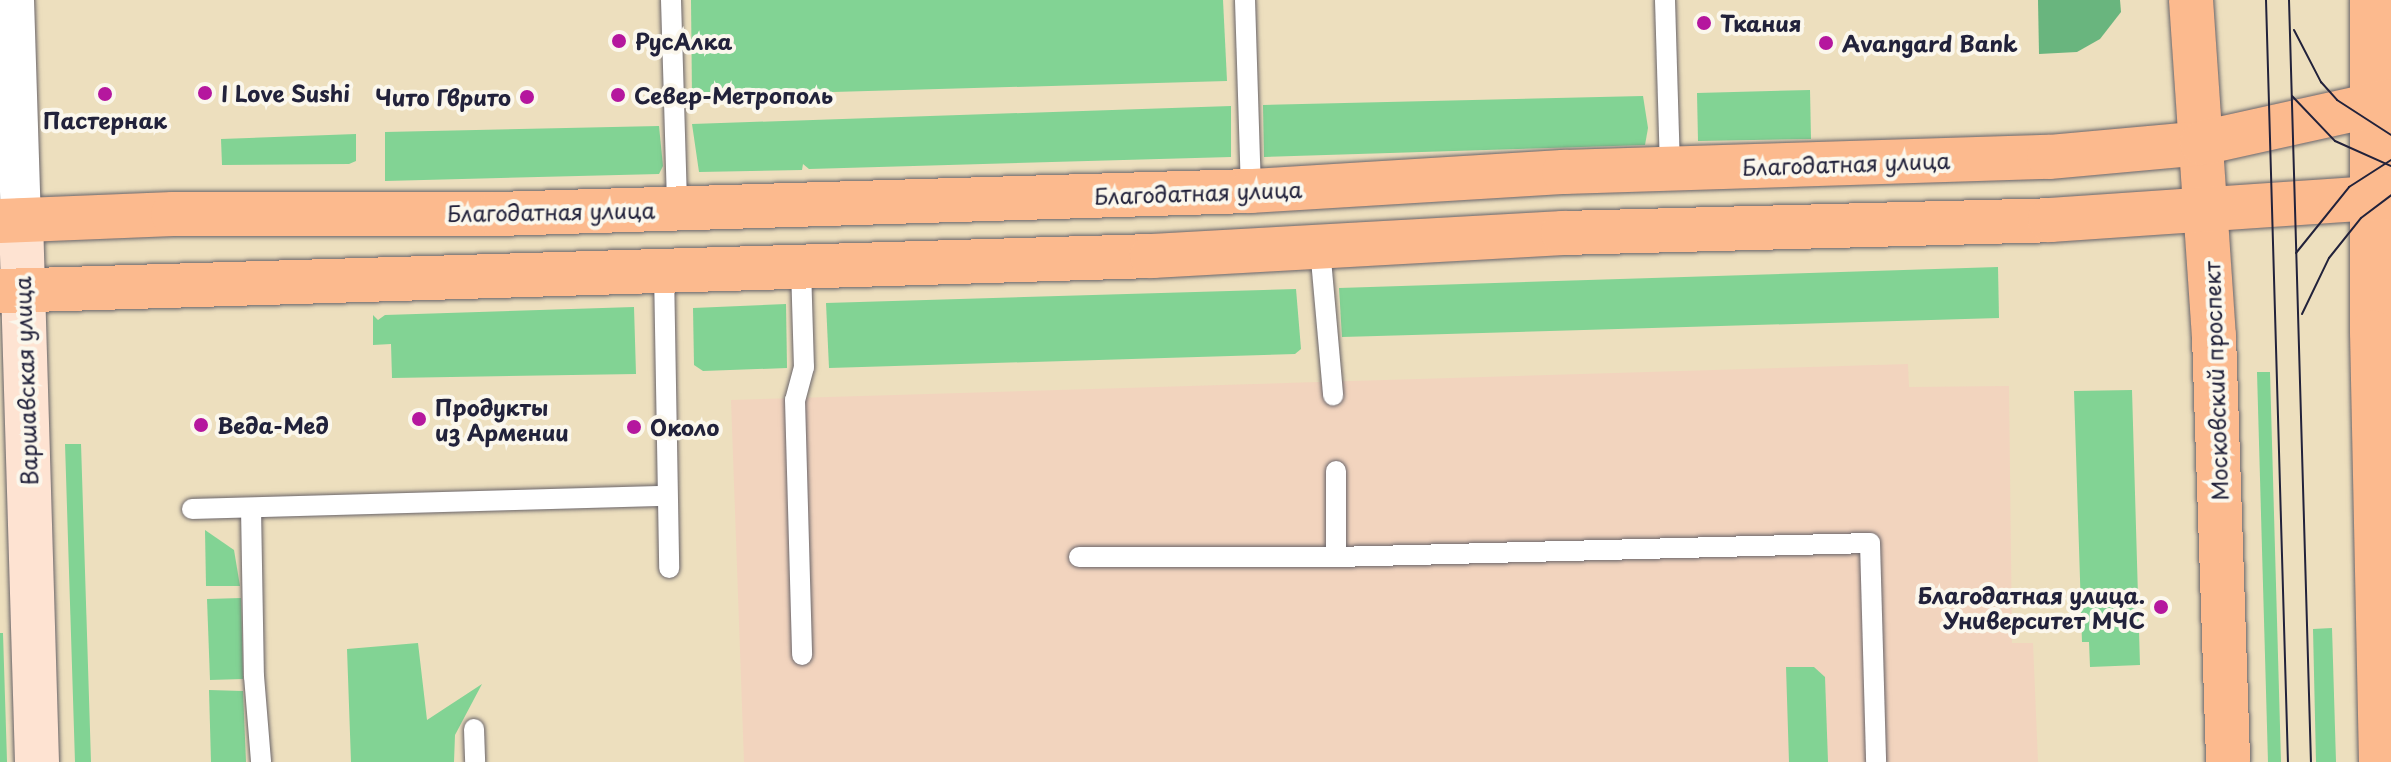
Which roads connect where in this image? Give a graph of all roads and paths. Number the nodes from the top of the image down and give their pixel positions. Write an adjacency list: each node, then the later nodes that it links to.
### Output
1 (14, 0): 14 (street, Варшавская улица)
2 (671, 0): 13 (lane)
3 (1245, 0): 10 (lane)
4 (1665, 0): 9 (lane)
5 (2191, 0): 8 (main road, Московский проспект)
6 (2372, 0): 7 (main road)
7 (2383, 102): 8 (main road, Благодатная улица); 11 (main road)
8 (2202, 143): 9 (main road, Благодатная улица); 12 (main road, Московский проспект)
9 (1670, 168): 10 (main road, Благодатная улица)
10 (1251, 191): 13 (main road, Благодатная улица)
11 (2382, 198): 12 (main road); 34 (main road)
12 (2208, 206): 15 (main road); 33 (main road, Московский проспект)
13 (677, 208): 14 (main road, Благодатная улица)
14 (10, 221): 18 (street, Варшавская улица)
15 (1320, 248): 16 (main road); 19 (lane)
16 (801, 267): 17 (main road); 27 (lane)
17 (664, 270): 18 (main road); 21 (lane)
18 (11, 290): 29 (street, Варшавская улица)
19 (1333, 395)
20 (1336, 471): 25 (lane)
21 (667, 496): 22 (lane); 26 (lane)
22 (251, 508): 23 (lane); 30 (lane)
23 (192, 509)
24 (1079, 557): 25 (lane)
25 (1336, 557): 32 (lane)
26 (669, 568)
27 (802, 655)
28 (474, 729): 31 (lane)
29 (37, 762)
30 (261, 762)
31 (475, 762)
32 (1876, 762)
33 (2228, 762)
34 (2381, 762)

